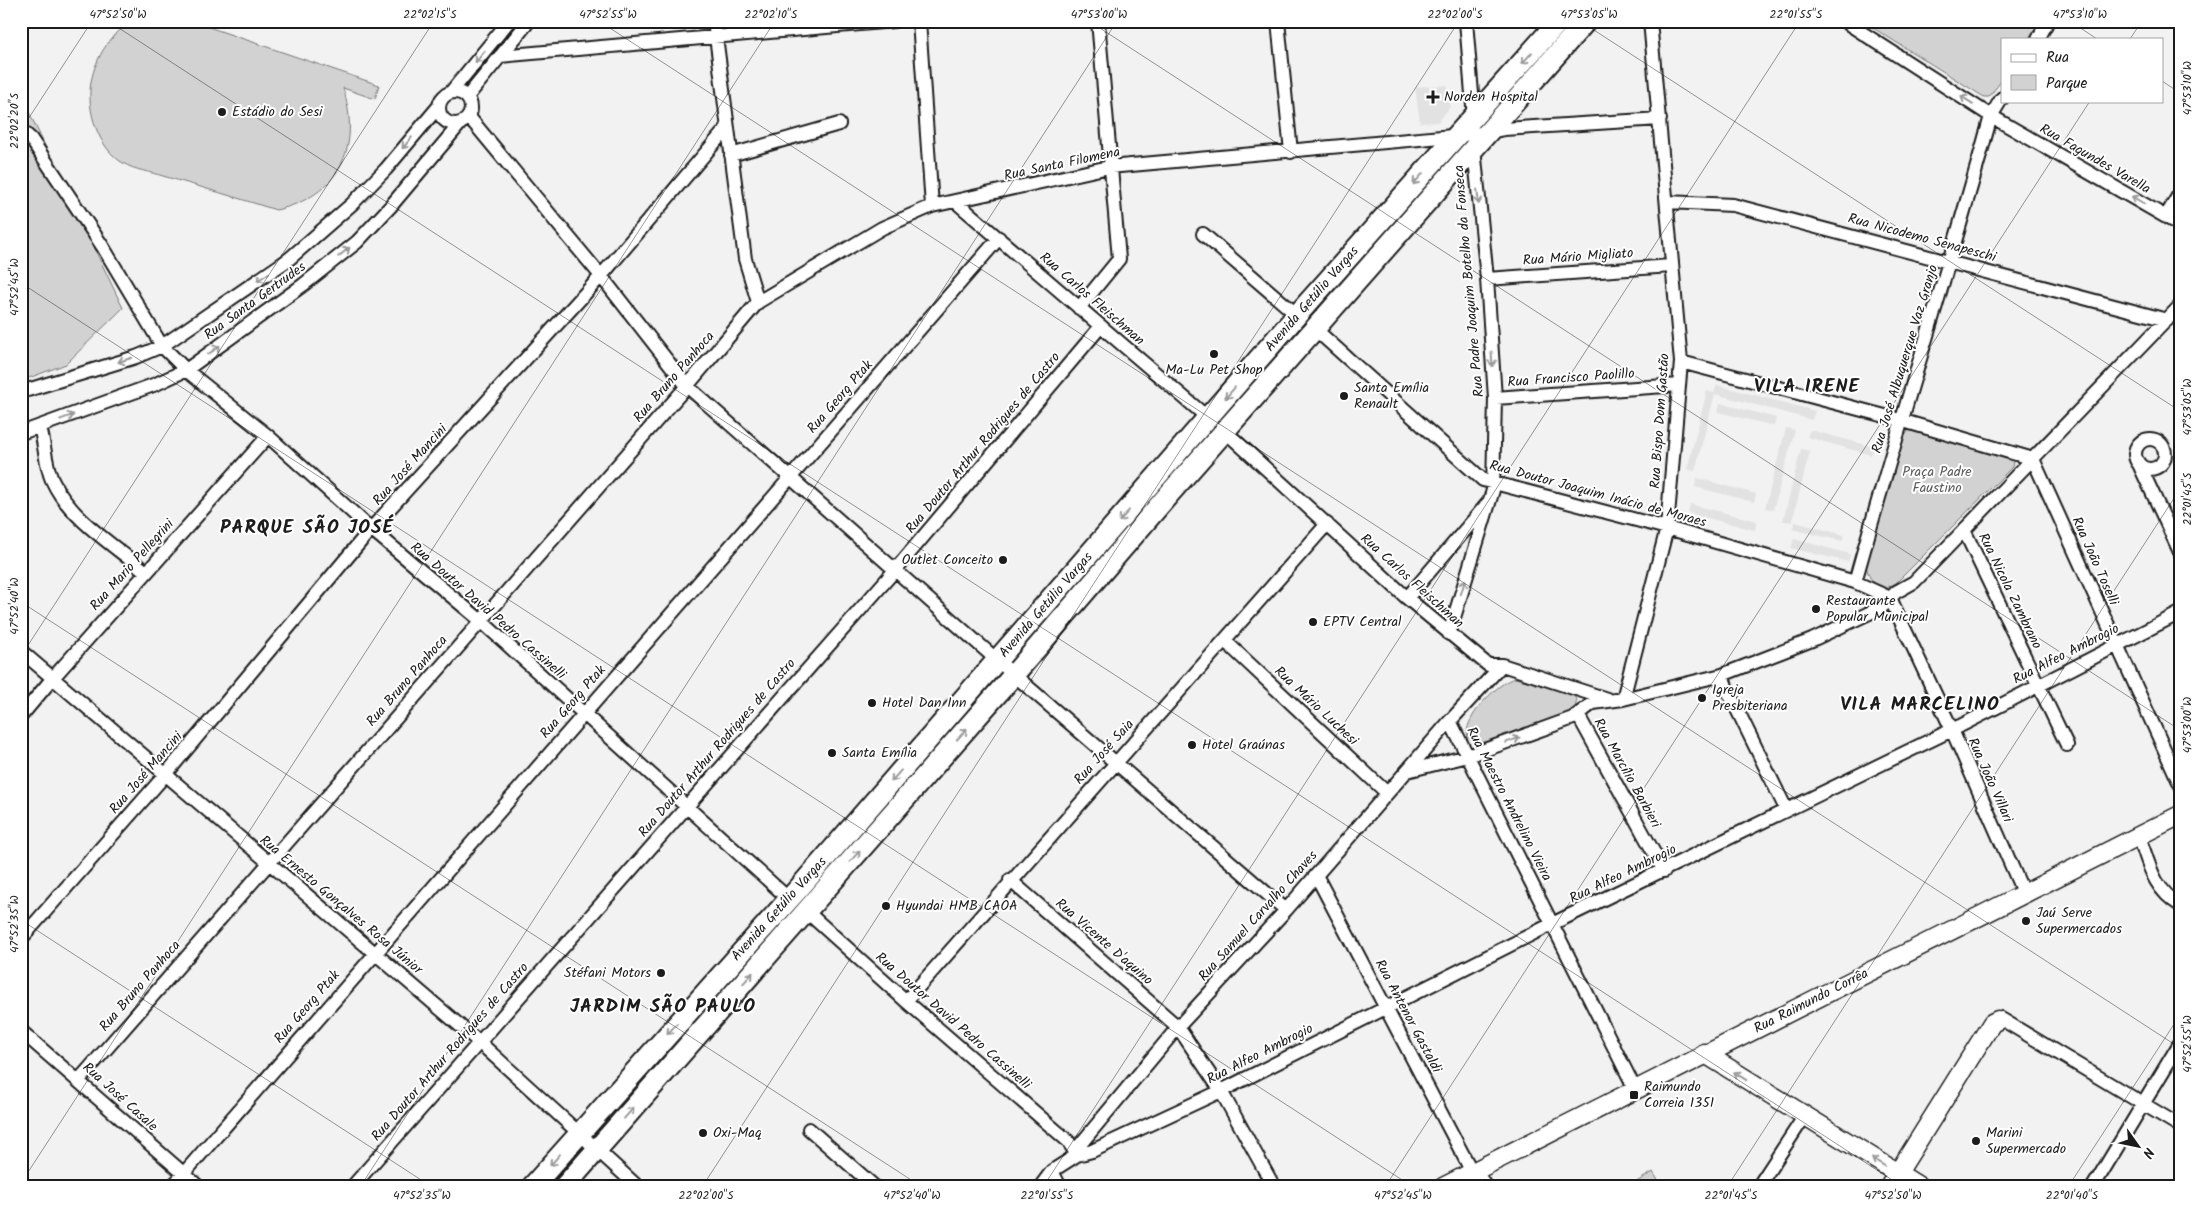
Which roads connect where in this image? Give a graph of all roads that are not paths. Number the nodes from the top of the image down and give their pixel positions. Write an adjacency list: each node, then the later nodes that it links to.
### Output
1 (509, 21): 17 (street, one-way to 17)
2 (529, 21): 16 (street)
3 (714, 21): 14 (street)
4 (894, 21): 14 (street)
5 (919, 21): 35 (street)
6 (1098, 21): 31 (street)
7 (1278, 21): 29 (street)
8 (1466, 21): 28 (street, Rua Padre Joaquim Botelho da Fonseca)
9 (1559, 21): 28 (main road, Avenida Getúlio Vargas, one-way to 28)
10 (1586, 21): 28 (main road, Avenida Getúlio Vargas)
11 (1650, 21): 23 (street, Rua Bispo Dom Gastão)
12 (1844, 21): 21 (street, Rua Fagundes Varella, one-way to 12)
13 (2048, 21): 15 (street)
14 (716, 38): 16 (street); 26 (street)
15 (2039, 38)
16 (500, 56): 18 (street)
17 (451, 92): 18 (street); 20 (street)
18 (467, 97): 22 (street)
19 (2001, 100): 21 (street, Rua José Albuquerque Vaz Granjo)
20 (439, 106): 25 (street); 51 (street, Rua Santa Gertrudes, one-way to 51)
21 (1991, 116): 36 (street, Rua Fagundes Varella, one-way to 21); 40 (street, Rua José Albuquerque Vaz Granjo)
22 (469, 117): 25 (street); 42 (street)
23 (1660, 119): 28 (street, Rua Santa Filomena); 34 (street, Rua Bispo Dom Gastão)
24 (839, 124): 30 (street)
25 (459, 125): 53 (street, Rua Santa Gertrudes, one-way to 25)
26 (727, 128): 30 (street); 42 (street, Rua José Mancini)
27 (21, 130): 51 (street, Rua Doutor David Pedro Cassinelli)
28 (1474, 133): 29 (street, Rua Santa Filomena); 43 (street, Rua Padre Joaquim Botelho da Fonseca, one-way to 43); 47 (main road, Avenida Getúlio Vargas, one-way to 47); 50 (main road, Avenida Getúlio Vargas)
29 (1291, 152): 31 (street, Rua Santa Filomena)
30 (732, 155): 44 (street)
31 (1109, 167): 33 (street, Rua Santa Filomena); 46 (street)
32 (2180, 193): 36 (street)
33 (956, 202): 35 (street, Rua Santa Filomena); 39 (street, Rua Carlos Fleischman)
34 (1667, 202): 40 (street, Rua Nicodemo Senapeschi); 41 (street, Rua Bispo Dom Gastão)
35 (932, 206): 44 (street, Rua Santa Filomena)
36 (2166, 216): 37 (street, Rua Fagundes Varella)
37 (2180, 225)
38 (1203, 234): 47 (street)
39 (999, 238): 46 (street, Rua Carlos Fleischman); 66 (street, Rua Georg Ptak)
40 (1951, 261): 48 (street, Rua Nicodemo Senapeschi); 59 (street, Rua José Albuquerque Vaz Granjo)
41 (1672, 266): 43 (street, Rua Mário Migliato); 52 (street, Rua Bispo Dom Gastão)
42 (601, 276): 55 (street); 71 (street, Rua José Mancini)
43 (1487, 279): 57 (street, Rua Padre Joaquim Botelho da Fonseca, one-way to 57)
44 (758, 302): 55 (street, Rua Bruno Panhoca)
45 (2180, 306): 48 (street)
46 (1079, 308): 49 (street, Rua Carlos Fleischman)
47 (1297, 316): 58 (main road, Avenida Getúlio Vargas, one-way to 58)
48 (2167, 320): 64 (street)
49 (1101, 326): 58 (street, Rua Carlos Fleischman); 74 (street, Rua Doutor Arthur Rodrigues de Castro)
50 (1315, 329): 61 (main road, Avenida Getúlio Vargas); 67 (street, Rua Doutor Joaquim Inácio de Moraes)
51 (162, 346): 53 (street, Rua Doutor David Pedro Cassinelli); 56 (street, Rua Santa Gertrudes, one-way to 56)
52 (1681, 362): 54 (street, Rua Bispo Dom Gastão); 59 (street)
53 (186, 370): 60 (street, Rua Santa Gertrudes, one-way to 53); 63 (street, Rua Doutor David Pedro Cassinelli)
54 (1679, 385): 57 (street, Rua Francisco Paolillo); 70 (street, Rua Bispo Dom Gastão)
55 (687, 386): 66 (street); 80 (street, Rua Bruno Panhoca)
56 (21, 392)
57 (1495, 398): 67 (street, Rua Padre Joaquim Botelho da Fonseca)
58 (1208, 418): 85 (main road, Avenida Getúlio Vargas, one-way to 85)
59 (1900, 420): 64 (street); 76 (street, Rua José Albuquerque Vaz Granjo)
60 (40, 427): 62 (street, Rua Santa Gertrudes); 75 (street)
61 (1226, 432): 69 (street, Rua Carlos Fleischman); 87 (main road, Avenida Getúlio Vargas)
62 (21, 433)
63 (268, 436): 71 (street, Rua Doutor David Pedro Cassinelli); 75 (street, Rua Mario Pellegrini)
64 (2033, 459): 72 (street); 83 (street, Rua João Toselli)
65 (2138, 462): 73 (street)
66 (790, 477): 74 (street); 93 (street, Rua Georg Ptak)
67 (1493, 482): 68 (street, Rua Padre Joaquim Botelho da Fonseca); 70 (street, Rua Doutor Joaquim Inácio de Moraes)
68 (1491, 500): 77 (street); 81 (street, Rua Padre Joaquim Botelho da Fonseca, one-way to 68)
69 (1327, 524): 77 (street, Rua Carlos Fleischman); 82 (street, Rua José Saia)
70 (1667, 528): 76 (street, Rua Doutor Joaquim Inácio de Moraes); 92 (street, Rua Bispo Dom Gastão)
71 (371, 529): 80 (street, Rua Doutor David Pedro Cassinelli); 102 (street, Rua José Mancini)
72 (1964, 530): 78 (street); 90 (street, Rua Nicola Zambrano)
73 (2180, 552)
74 (896, 569): 85 (street); 105 (street, Rua Doutor Arthur Rodrigues de Castro)
75 (146, 572): 89 (street, Rua Mario Pellegrini)
76 (1855, 582): 78 (street, Rua Doutor Joaquim Inácio de Moraes)
77 (1407, 598): 81 (street, Rua Carlos Fleischman)
78 (1890, 598): 88 (street); 97 (street, Rua João Villari)
79 (2180, 613): 83 (street, Rua Alfeo Ambrogio)
80 (480, 620): 93 (street, Rua Doutor David Pedro Cassinelli); 109 (street, Rua Bruno Panhoca)
81 (1449, 634): 86 (street, Rua Carlos Fleischman)
82 (1225, 641): 100 (street, Rua José Saia); 104 (street, Rua Mário Luchesi)
83 (2116, 644): 90 (street, Rua Alfeo Ambrogio); 103 (street, Rua João Toselli)
84 (21, 651): 89 (street, Rua Ernesto Gonçalves Rosa Júnior)
85 (998, 661): 87 (street); 114 (main road, Avenida Getúlio Vargas, one-way to 114)
86 (1502, 665): 91 (street, Rua Carlos Fleischman); 96 (street, Rua Samuel Carvalho Chaves)
87 (1014, 675): 100 (street); 117 (main road, Avenida Getúlio Vargas, one-way to 87)
88 (1722, 675): 92 (street); 106 (street)
89 (52, 679): 95 (street, Rua Mario Pellegrini); 102 (street, Rua Ernesto Gonçalves Rosa Júnior)
90 (2038, 685): 97 (street, Rua Alfeo Ambrogio); 98 (street, Rua Nicola Zambrano)
91 (1608, 699): 92 (street); 94 (street)
92 (1623, 699)
93 (582, 714): 105 (street, Rua Doutor David Pedro Cassinelli); 120 (street, Rua Georg Ptak)
94 (1578, 715): 99 (street, one-way to 94); 110 (street, Rua Marcílio Barbieri)
95 (21, 716)
96 (1450, 721): 99 (street, Rua Maestro Andrelino Vieira); 101 (street, Rua Samuel Carvalho Chaves)
97 (1952, 730): 106 (street, Rua Alfeo Ambrogio); 113 (street, Rua João Villari)
98 (2067, 745)
99 (1468, 756): 101 (street); 118 (street, Rua Maestro Andrelino Vieira)
100 (1114, 762): 112 (street, Rua José Saia); 116 (street)
101 (1407, 771): 104 (street, Rua Samuel Carvalho Chaves)
102 (166, 774): 109 (street, Rua Ernesto Gonçalves Rosa Júnior); 119 (street, Rua José Mancini)
103 (2180, 784)
104 (1387, 793): 111 (street, Rua Samuel Carvalho Chaves)
105 (685, 807): 114 (street, Rua Doutor David Pedro Cassinelli); 126 (street, Rua Doutor Arthur Rodrigues de Castro)
106 (1786, 809): 110 (street, Rua Alfeo Ambrogio)
107 (2180, 815): 108 (main road, Rua Raimundo Corrêa)
108 (2138, 836): 113 (main road, Rua Raimundo Corrêa); 115 (street)
109 (268, 862): 120 (street, Rua Ernesto Gonçalves Rosa Júnior); 129 (street, Rua Bruno Panhoca)
110 (1664, 871): 118 (street, Rua Alfeo Ambrogio)
111 (1316, 875): 116 (street, Rua Samuel Carvalho Chaves); 122 (street, Rua Antenor Gastaldi)
112 (1010, 880): 121 (street, Rua José Saia); 124 (street, Rua Vicente D'aquino)
113 (2023, 892): 128 (main road, Rua Raimundo Corrêa)
114 (789, 899): 136 (main road, Avenida Getúlio Vargas, one-way to 136)
115 (2180, 905)
116 (1286, 910): 124 (street, Rua Samuel Carvalho Chaves)
117 (806, 911): 121 (street, Rua Doutor David Pedro Cassinelli); 137 (main road, Avenida Getúlio Vargas, one-way to 117)
118 (1554, 924): 122 (street, Rua Alfeo Ambrogio); 130 (street, Rua Maestro Andrelino Vieira)
119 (21, 939)
120 (374, 953): 126 (street, Rua Ernesto Gonçalves Rosa Júnior); 141 (street, Rua Georg Ptak)
121 (906, 1001): 138 (street, Rua Doutor David Pedro Cassinelli)
122 (1387, 1006): 131 (street, Rua Alfeo Ambrogio); 140 (street, Rua Antenor Gastaldi)
123 (1998, 1020): 132 (street); 142 (main road)
124 (1178, 1027): 131 (street); 138 (street, Rua Samuel Carvalho Chaves)
125 (21, 1031): 129 (street, Rua José Casale)
126 (479, 1042): 136 (street, Rua Ernesto Gonçalves Rosa Júnior); 145 (street, Rua Doutor Arthur Rodrigues de Castro)
127 (2180, 1043): 132 (street)
128 (1704, 1053): 130 (main road, Rua Raimundo Corrêa); 133 (main road, one-way to 128)
129 (79, 1080): 141 (street, Rua José Casale)
130 (1635, 1089): 140 (main road, Rua Raimundo Corrêa)
131 (1221, 1091): 138 (street, Rua Alfeo Ambrogio); 152 (street)
132 (2142, 1103): 134 (street); 157 (street)
133 (1804, 1117): 142 (main road, one-way to 133); 155 (street)
134 (2180, 1126)
135 (809, 1129): 149 (street)
136 (578, 1134): 137 (street, Rua Ernesto Gonçalves Rosa Júnior); 146 (main road, Avenida Getúlio Vargas, one-way to 146)
137 (597, 1150): 147 (main road, Avenida Getúlio Vargas); 148 (street, Rua Ernesto Gonçalves Rosa Júnior)
138 (1077, 1155): 139 (street, Rua Samuel Carvalho Chaves)
139 (1052, 1171): 150 (street, Rua Samuel Carvalho Chaves); 151 (street)
140 (1472, 1172): 153 (main road, Rua Raimundo Corrêa); 154 (main road)
141 (184, 1174): 143 (street, Rua Georg Ptak); 144 (street, Rua José Casale)
142 (1893, 1180): 156 (main road)
143 (172, 1187)
144 (199, 1187)
145 (352, 1187)
146 (532, 1187)
147 (564, 1187)
148 (638, 1187)
149 (875, 1187)
150 (1040, 1187)
151 (1060, 1187)
152 (1274, 1187)
153 (1443, 1187)
154 (1483, 1187)
155 (1758, 1187)
156 (1920, 1187)
157 (2093, 1187)

